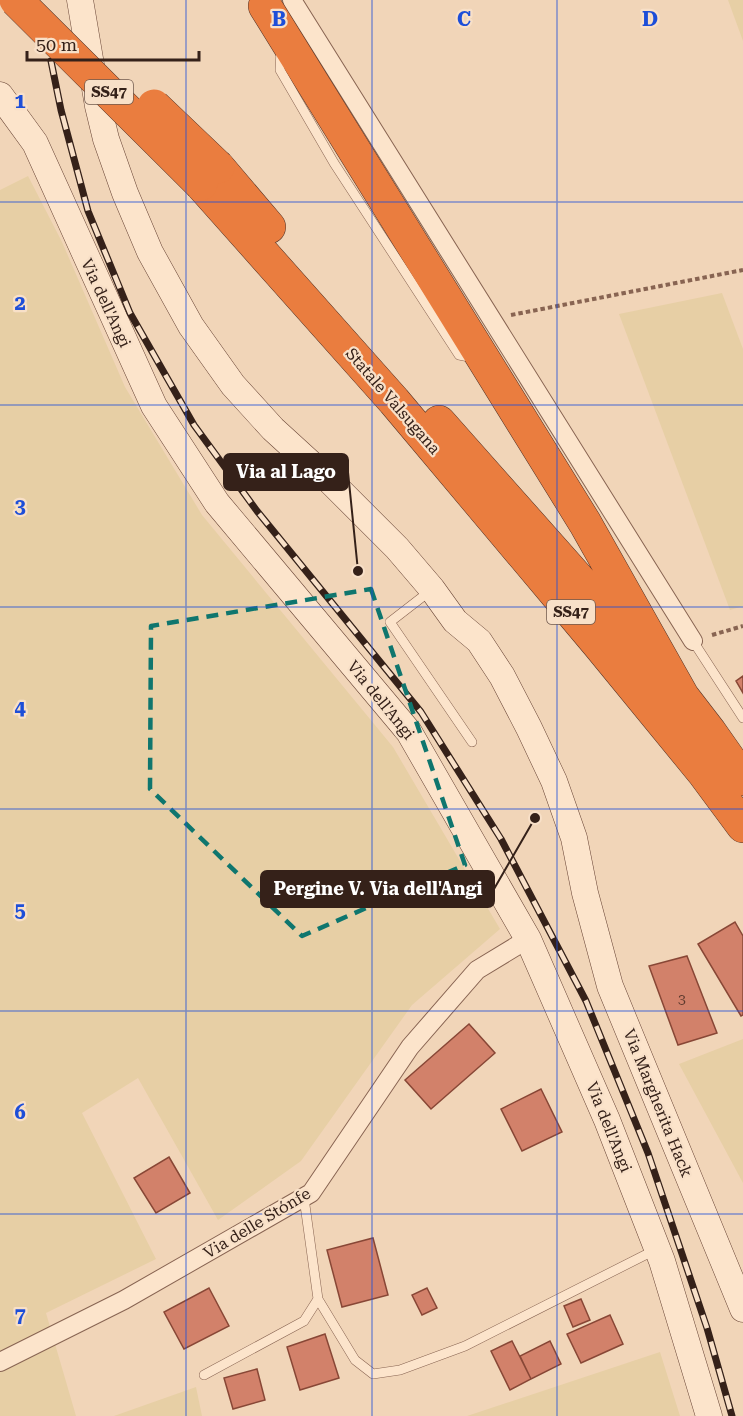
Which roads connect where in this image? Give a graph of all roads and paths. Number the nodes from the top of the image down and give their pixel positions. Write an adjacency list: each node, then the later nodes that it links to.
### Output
1 (16, 0): 6 (highway, Statale Valsugana / SS47, bridge)
2 (46, 0): 6 (highway, Statale Valsugana / SS47, bridge)
3 (80, 0): 9 (street, Via Margherita Hack)
4 (277, 8): 8 (street); 12 (highway)
5 (0, 95): 17 (street, Via dell'Angi)
6 (209, 176): 12 (highway, Statale Valsugana / SS47); 16 (highway, Statale Valsugana / SS47)
7 (743, 270): 8 (path)
8 (494, 322): 11 (street)
9 (432, 589): 14 (lane); 21 (street, Via Margherita Hack)
10 (743, 626): 11 (path)
11 (693, 641): 13 (lane)
12 (682, 698): 15 (highway, Statale Valsugana / SS47)
13 (743, 718)
14 (472, 742)
15 (743, 779)
16 (743, 826)
17 (528, 939): 18 (street, Via delle Stónfe); 19 (street, Via dell'Angi)
18 (304, 1198): 20 (lane); 22 (street, Via delle Stónfe)
19 (657, 1249): 20 (lane); 24 (street, Via dell'Angi)
20 (318, 1299): 23 (lane)
21 (743, 1309)
22 (0, 1362)
23 (204, 1375)
24 (709, 1416)

